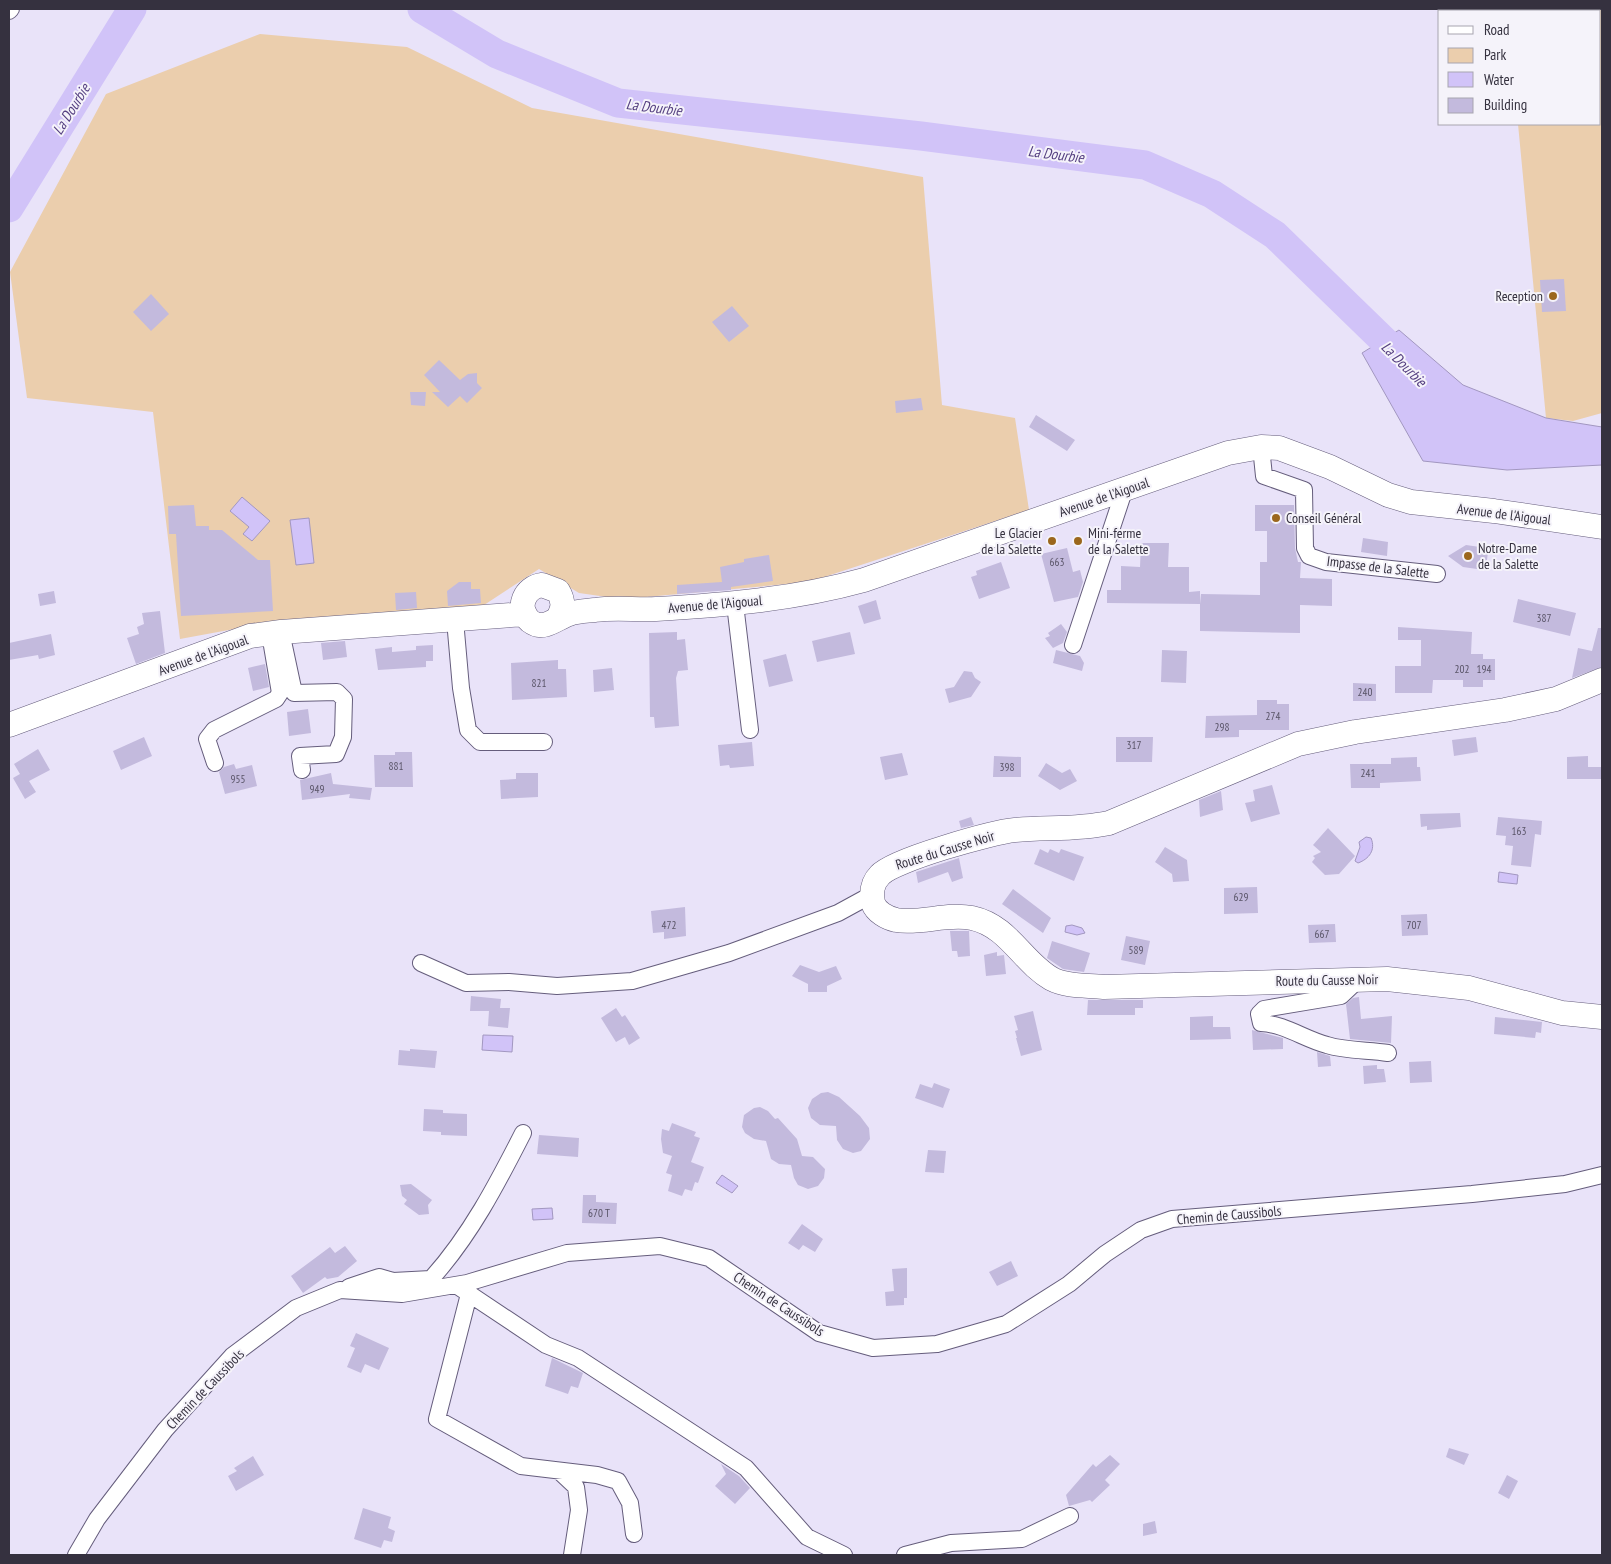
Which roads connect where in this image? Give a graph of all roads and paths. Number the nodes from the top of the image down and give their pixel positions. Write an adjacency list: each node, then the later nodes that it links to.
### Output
1 (1261, 447): 2 (main road, Avenue de l'Aigoual); 3 (main road, Avenue de l'Aigoual); 4 (street, Impasse de la Salette)
2 (1124, 491): 6 (main road, Avenue de l'Aigoual); 12 (street)
3 (1602, 527)
4 (1437, 574)
5 (561, 596): 7 (main road); 8 (main road, Avenue de l'Aigoual); 9 (main road)
6 (735, 604): 8 (main road, Avenue de l'Aigoual); 15 (street)
7 (524, 607): 9 (main road); 10 (main road, Avenue de l'Aigoual)
8 (601, 609): 9 (main road, Avenue de l'Aigoual)
9 (557, 619)
10 (454, 620): 11 (main road, Avenue de l'Aigoual); 16 (street)
11 (276, 633): 14 (main road, Avenue de l'Aigoual); 17 (street); 18 (street)
12 (1073, 645)
13 (1602, 680): 19 (main road, Route du Causse Noir)
14 (9, 725)
15 (750, 730)
16 (544, 742)
17 (215, 763)
18 (302, 770)
19 (871, 894): 20 (street); 21 (main road, Route du Causse Noir)
20 (421, 963)
21 (1359, 979): 22 (main road, Route du Causse Noir); 23 (street)
22 (1602, 1017)
23 (1388, 1053)
24 (523, 1133): 27 (street)
25 (1602, 1175): 26 (street, Chemin de Caussibols)
26 (463, 1289): 27 (street, Chemin de Caussibols); 28 (street); 33 (street)
27 (340, 1290): 31 (street, Chemin de Caussibols)
28 (559, 1470): 30 (street); 32 (street)
29 (1070, 1516): 34 (street)
30 (634, 1534)
31 (76, 1555)
32 (572, 1555)
33 (844, 1555)
34 (905, 1555)

